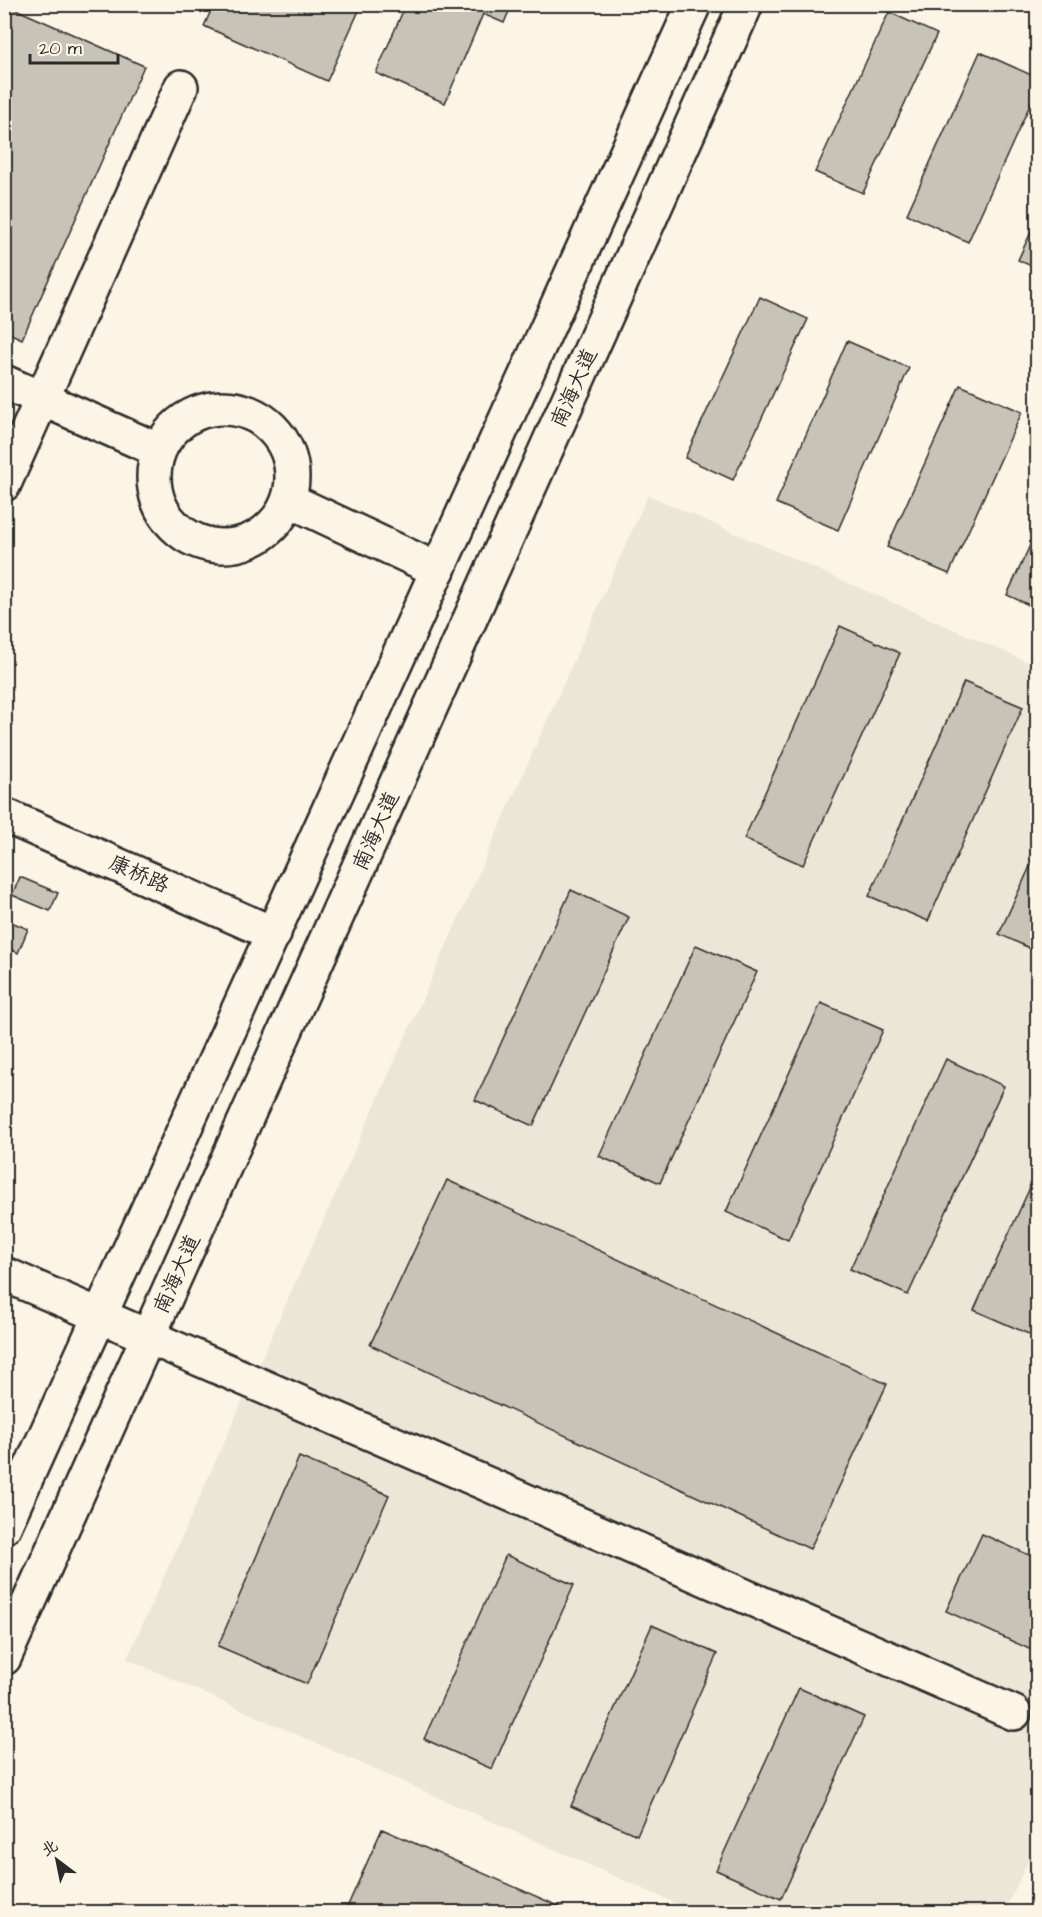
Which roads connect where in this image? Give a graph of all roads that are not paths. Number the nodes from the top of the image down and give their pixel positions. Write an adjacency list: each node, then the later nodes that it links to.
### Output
1 (694, 4): 9 (main road)
2 (746, 4): 14 (main road, 南海大道)
3 (181, 87): 5 (main road)
4 (4, 382): 5 (main road)
5 (42, 399): 6 (main road); 7 (main road)
6 (158, 450): 8 (main road); 8 (main road)
7 (4, 484)
8 (289, 500): 9 (main road)
9 (438, 570): 11 (main road)
10 (4, 815): 11 (main road, 康桥路)
11 (274, 934): 13 (main road)
12 (4, 1274): 13 (main road)
13 (100, 1316): 14 (main road); 15 (main road)
14 (149, 1337): 16 (main road, 南海大道); 17 (main road)
15 (4, 1527)
16 (4, 1658)
17 (1014, 1713)

